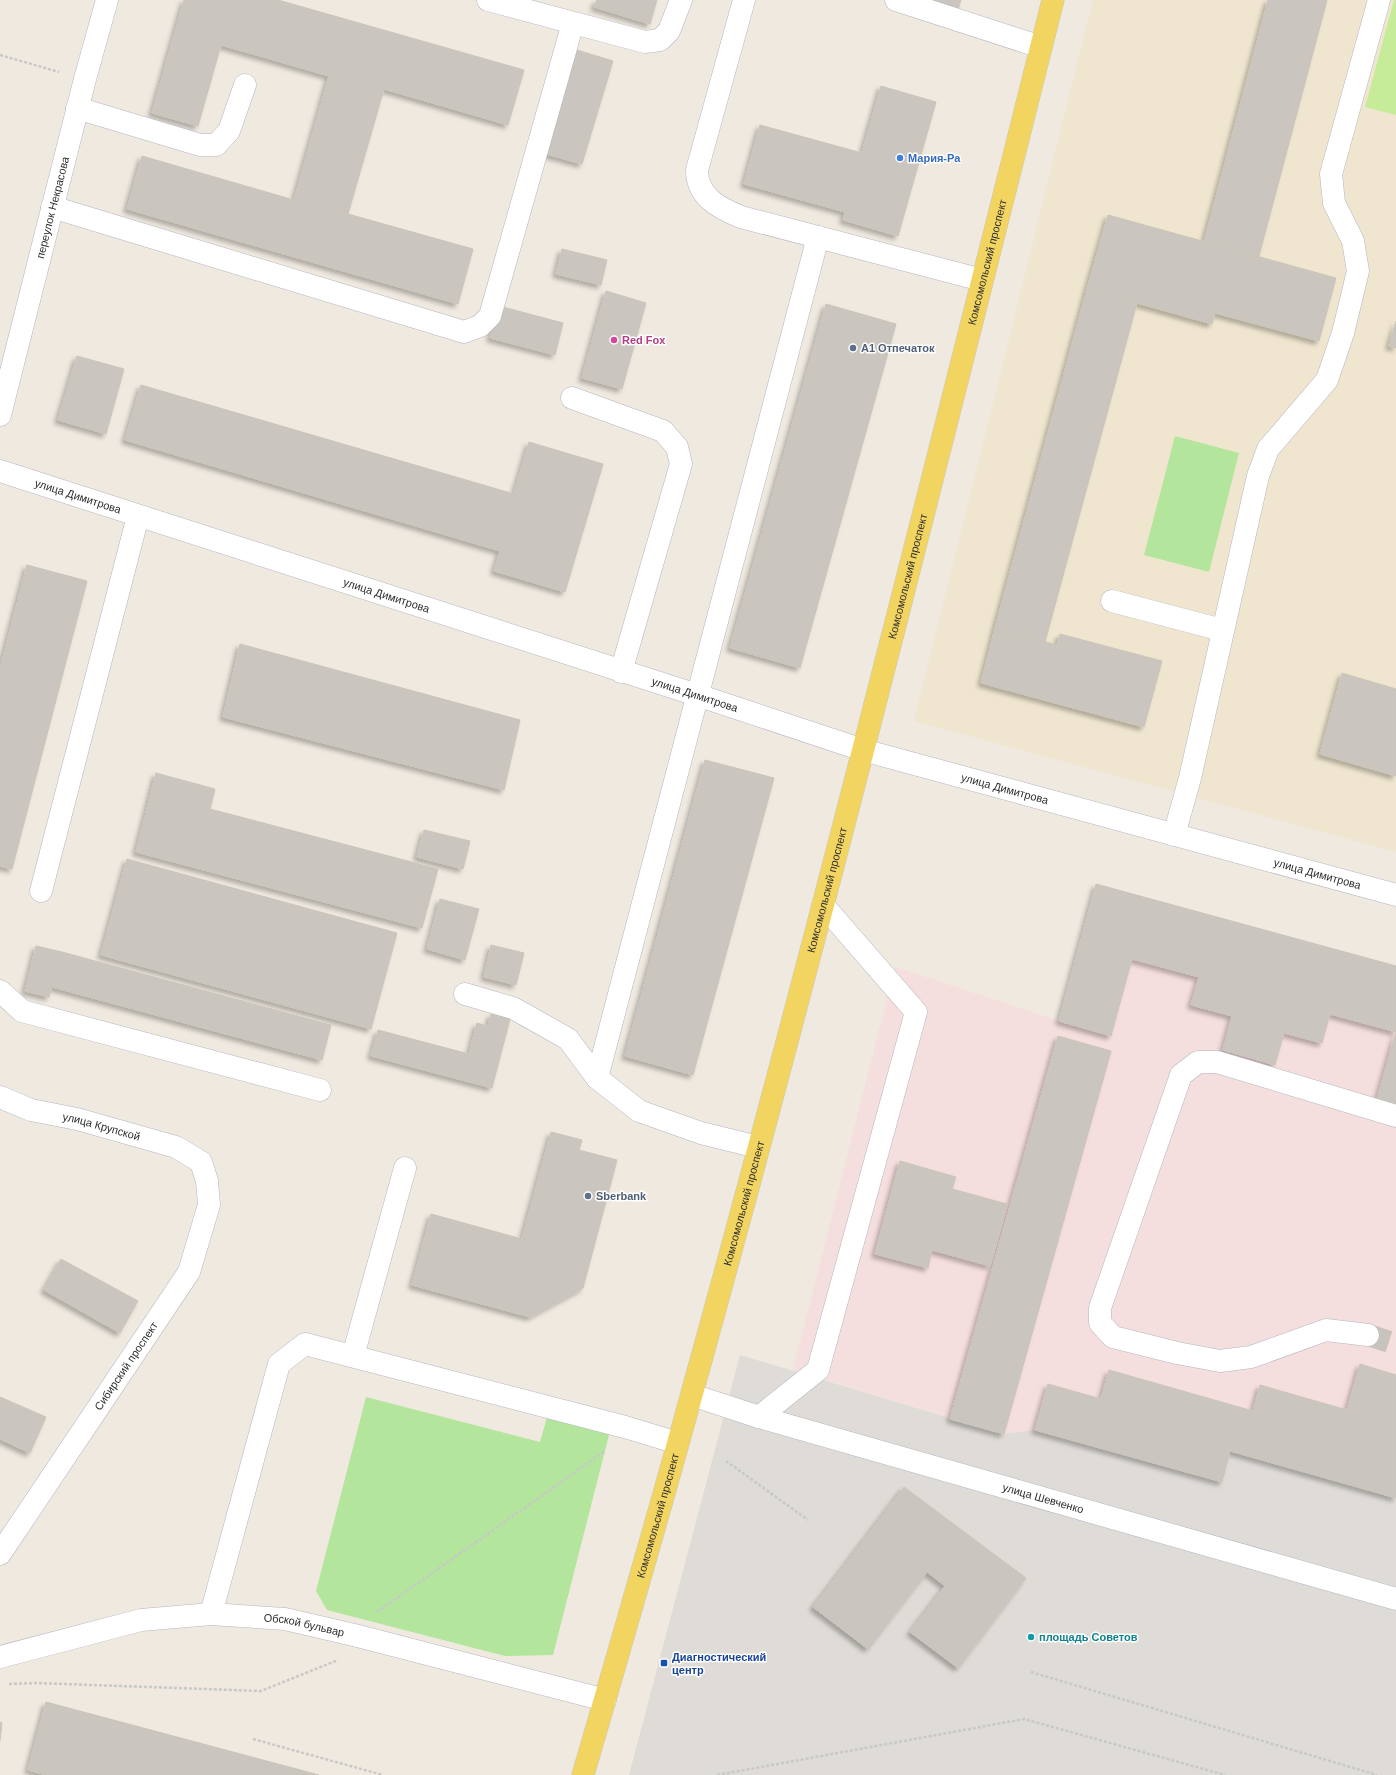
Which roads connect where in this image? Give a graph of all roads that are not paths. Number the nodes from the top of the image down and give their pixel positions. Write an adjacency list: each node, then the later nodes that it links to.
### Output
1 (107, 0): 11 (street, переулок Некрасова)
2 (488, 0): 8 (street)
3 (682, 0): 8 (street)
4 (744, 0): 13 (street)
5 (896, 0): 9 (street)
6 (1053, 0): 9 (main road, Комсомольский проспект)
7 (1379, 0): 20 (street)
8 (573, 23): 12 (street)
9 (1041, 47): 14 (main road, Комсомольский проспект)
10 (245, 85): 11 (street)
11 (77, 108): 12 (street, переулок Некрасова)
12 (52, 207): 16 (street, переулок Некрасова)
13 (818, 238): 14 (street); 22 (street)
14 (982, 280): 23 (main road, Комсомольский проспект)
15 (572, 398): 21 (street)
16 (0, 415)
17 (0, 471): 18 (street, улица Димитрова)
18 (138, 516): 21 (street, улица Димитрова); 25 (street)
19 (1112, 601): 20 (street)
20 (1222, 630): 24 (street)
21 (621, 672): 22 (street, улица Димитрова)
22 (697, 694): 23 (street, улица Димитрова); 30 (street)
23 (863, 750): 24 (street, улица Димитрова); 27 (main road, Комсомольский проспект)
24 (1174, 835): 26 (street, улица Димитрова)
25 (41, 891)
26 (1396, 895)
27 (823, 905): 34 (main road, Комсомольский проспект); 40 (street)
28 (0, 991): 31 (street)
29 (465, 994): 30 (street)
30 (597, 1078): 34 (street)
31 (320, 1090)
32 (0, 1097): 35 (street, улица Крупской)
33 (1396, 1116): 37 (street)
34 (758, 1147): 39 (main road, Комсомольский проспект)
35 (200, 1162): 42 (street, Сибирский проспект)
36 (405, 1168): 38 (street)
37 (1368, 1335)
38 (353, 1356): 41 (street); 44 (street)
39 (692, 1395): 40 (street, улица Шевченко); 41 (main road, Комсомольский проспект)
40 (759, 1417): 43 (street, улица Шевченко)
41 (678, 1443): 46 (main road, Комсомольский проспект)
42 (0, 1554)
43 (1396, 1599)
44 (211, 1614): 45 (street, Обской бульвар); 46 (street, Обской бульвар)
45 (0, 1658)
46 (605, 1700): 47 (main road, Комсомольский проспект)
47 (583, 1775)

